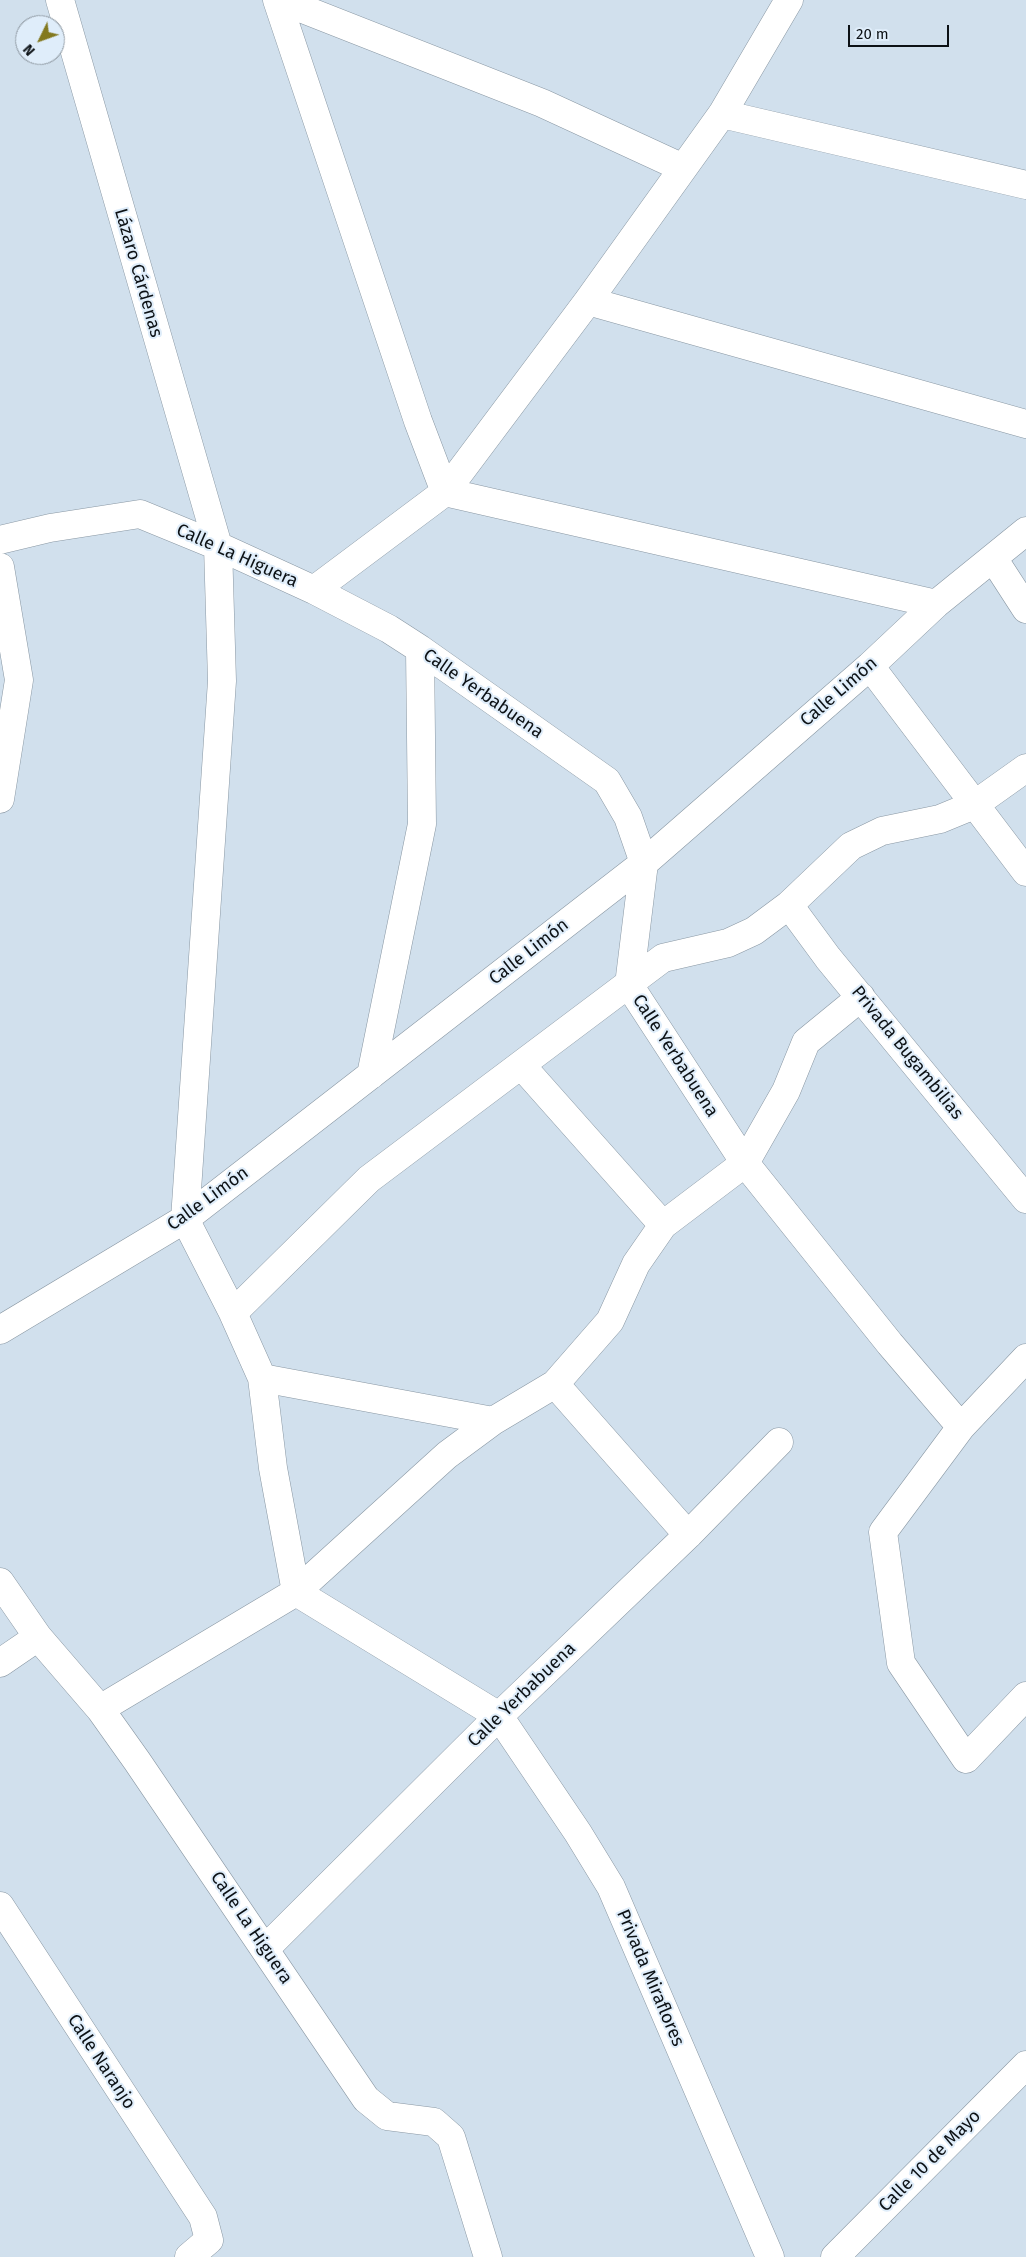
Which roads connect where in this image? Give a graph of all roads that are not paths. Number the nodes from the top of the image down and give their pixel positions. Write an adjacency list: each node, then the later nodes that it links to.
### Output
1 (60, 0): 12 (street, Lázaro Cárdenas)
2 (278, 0): 5 (street); 9 (street)
3 (788, 0): 4 (street, Calle La Higuera)
4 (722, 114): 5 (street, Calle La Higuera); 6 (street)
5 (683, 168): 7 (street, Calle La Higuera)
6 (1026, 185)
7 (588, 301): 8 (street); 9 (street, Calle La Higuera)
8 (1026, 424)
9 (445, 492): 15 (street, Calle La Higuera); 16 (street)
10 (1026, 531): 13 (street, Calle Limón)
11 (0, 540): 12 (street, Calle La Higuera)
12 (218, 546): 15 (street, Calle La Higuera); 33 (street, Lázaro Cárdenas)
13 (994, 558): 16 (street, Calle Limón); 17 (street)
14 (0, 567): 20 (street)
15 (314, 590): 18 (street, Calle Yerbabuena)
16 (936, 604): 19 (street, Calle Limón)
17 (1026, 609)
18 (420, 649): 24 (street, Calle Yerbabuena); 30 (street)
19 (870, 666): 23 (street); 24 (street, Calle Limón)
20 (9, 676): 22 (street)
21 (1026, 768): 23 (street)
22 (0, 800)
23 (974, 805): 25 (street); 26 (street)
24 (644, 864): 27 (street, Calle Yerbabuena); 30 (street, Calle Limón)
25 (1026, 872)
26 (789, 905): 27 (street); 28 (street, Privada Bugambilias)
27 (629, 985): 29 (street); 31 (street, Calle Yerbabuena)
28 (861, 997): 31 (street); 32 (street, Privada Bugambilias)
29 (522, 1065): 34 (street); 35 (street)
30 (371, 1075): 33 (street, Calle Limón)
31 (745, 1163): 34 (street); 41 (street, Calle Yerbabuena)
32 (1026, 1199)
33 (185, 1219): 35 (street); 36 (street, Calle Limón)
34 (663, 1224): 39 (street)
35 (233, 1313): 38 (street)
36 (0, 1330)
37 (1026, 1358): 41 (street)
38 (262, 1378): 40 (street); 45 (street)
39 (555, 1384): 40 (street); 43 (street)
40 (493, 1421): 45 (street)
41 (961, 1427): 48 (street)
42 (779, 1442): 43 (street, Calle Yerbabuena)
43 (688, 1535): 50 (street, Calle Yerbabuena)
44 (0, 1582): 46 (street, Calle La Higuera)
45 (296, 1592): 49 (street); 50 (street)
46 (38, 1637): 47 (street); 49 (street, Calle La Higuera)
47 (0, 1663)
48 (1026, 1696)
49 (100, 1709): 52 (street, Calle La Higuera)
50 (499, 1716): 52 (street, Calle Yerbabuena); 56 (street, Privada Miraflores)
51 (0, 1906): 54 (street, Calle Naranjo)
52 (265, 1949): 55 (street, Calle La Higuera)
53 (1026, 2065): 57 (street, Calle 10 de Mayo)
54 (188, 2257)
55 (488, 2257)
56 (770, 2257)
57 (835, 2257)

